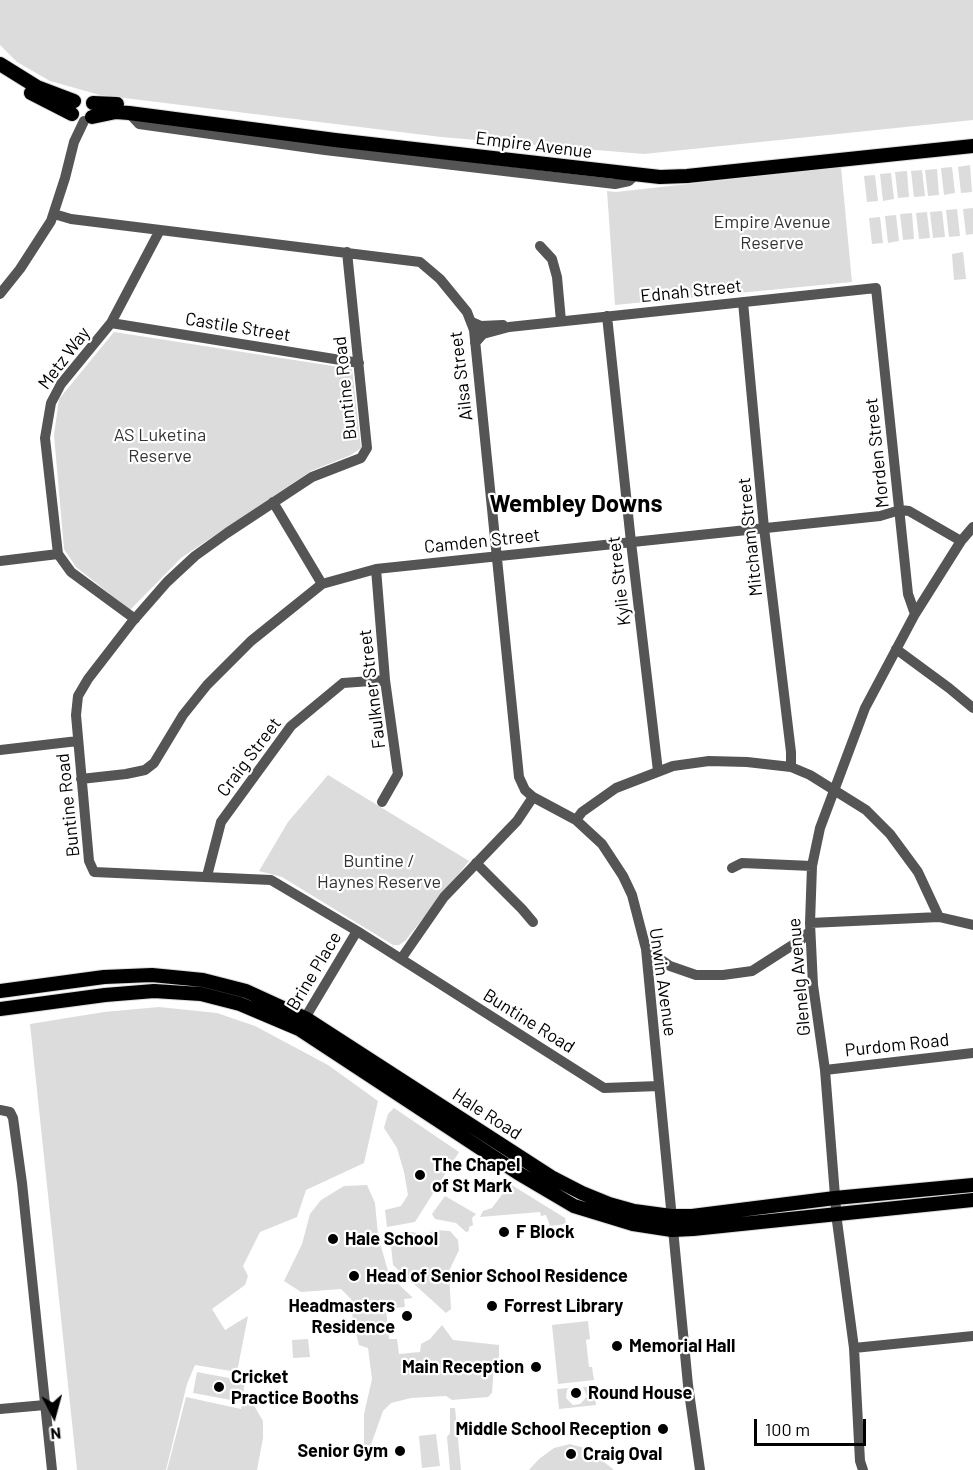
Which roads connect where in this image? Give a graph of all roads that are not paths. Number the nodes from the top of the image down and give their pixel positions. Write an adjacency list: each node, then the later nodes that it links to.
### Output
1 (0, 64): 3 (main road, Empire Avenue)
2 (0, 74): 3 (main road, Empire Avenue)
3 (81, 112): 5 (main road, Empire Avenue); 5 (main road, Empire Avenue); 7 (street)
4 (973, 138): 5 (main road, Empire Avenue)
5 (335, 142): 6 (main road, Empire Avenue)
6 (973, 146)
7 (54, 214): 8 (street, Ailsa Street); 12 (street)
8 (160, 230): 10 (street, Ailsa Street); 17 (street, Metz Way)
9 (540, 246): 15 (street)
10 (347, 252): 16 (street, Ailsa Street); 20 (street, Buntine Road)
11 (876, 288): 13 (street, Ednah Street); 22 (street, Morden Street)
12 (0, 294)
13 (743, 302): 14 (street, Ednah Street); 24 (street, Mitcham Street)
14 (607, 316): 15 (street, Ednah Street); 25 (street, Kylie Street)
15 (561, 321): 18 (street, Ednah Street)
16 (471, 322): 18 (street, Ednah Street); 19 (street, Ailsa Street)
17 (111, 323): 20 (street, Castile Street); 27 (street, Metz Way)
18 (509, 327): 19 (street, Ednah Street)
19 (476, 343): 28 (street, Ailsa Street)
20 (359, 363): 21 (street, Buntine Road)
21 (273, 502): 31 (street); 33 (street, Buntine Road)
22 (900, 510): 24 (street, Camden Street); 26 (street); 32 (street, Morden Street)
23 (973, 527): 26 (street, Glenelg Avenue)
24 (764, 528): 25 (street, Camden Street); 39 (street, Mitcham Street)
25 (631, 542): 28 (street, Camden Street); 40 (street, Kylie Street)
26 (961, 542): 32 (street, Glenelg Avenue)
27 (58, 554): 29 (street); 33 (street)
28 (498, 556): 30 (street, Camden Street); 43 (street, Ailsa Street)
29 (0, 561)
30 (375, 569): 31 (street, Camden Street); 35 (street, Faulkner Street)
31 (322, 584): 41 (street, Camden Street)
32 (915, 614): 34 (street, Glenelg Avenue)
33 (135, 619): 37 (street, Buntine Road)
34 (896, 649): 36 (street); 42 (street, Glenelg Avenue)
35 (386, 680): 44 (street, Faulkner Street); 49 (street, Craig Street)
36 (973, 708)
37 (78, 741): 38 (street); 41 (street, Buntine Road)
38 (0, 750)
39 (791, 767): 40 (street); 42 (street)
40 (658, 771): 45 (street)
41 (81, 779): 49 (street, Buntine Road)
42 (834, 790): 47 (street, Glenelg Avenue); 50 (street)
43 (533, 797): 45 (street, Unwin Avenue); 46 (street)
44 (382, 802)
45 (576, 820): 55 (street, Unwin Avenue)
46 (476, 863): 51 (street); 56 (street)
47 (813, 866): 48 (street); 53 (street, Glenelg Avenue)
48 (732, 868)
49 (207, 876): 54 (street, Buntine Road)
50 (939, 917): 52 (street); 53 (street)
51 (532, 922)
52 (973, 925)
53 (810, 927): 55 (street); 61 (street, Glenelg Avenue)
54 (357, 931): 56 (street, Buntine Road); 59 (street, Brine Place)
55 (646, 949): 62 (street, Unwin Avenue)
56 (401, 960): 62 (street, Buntine Road)
57 (0, 991): 59 (main road, Hale Road)
58 (0, 1009): 59 (main road, Hale Road)
59 (302, 1023): 68 (main road, Hale Road)
60 (973, 1053): 61 (street, Purdom Road)
61 (825, 1070): 65 (street, Glenelg Avenue)
62 (659, 1086): 68 (street, Unwin Avenue)
63 (5, 1111): 71 (street)
64 (973, 1185): 65 (main road, Hale Road)
65 (835, 1198): 67 (street, Glenelg Avenue); 68 (main road, Hale Road)
66 (973, 1200): 67 (main road, Hale Road)
67 (837, 1214): 68 (main road, Hale Road); 70 (street, Glenelg Avenue)
68 (671, 1223): 75 (street, Unwin Avenue)
69 (973, 1336): 70 (street)
70 (854, 1348): 73 (street, Glenelg Avenue)
71 (45, 1405): 72 (street); 74 (street)
72 (0, 1409)
73 (860, 1467)
74 (52, 1470)
75 (700, 1470)

